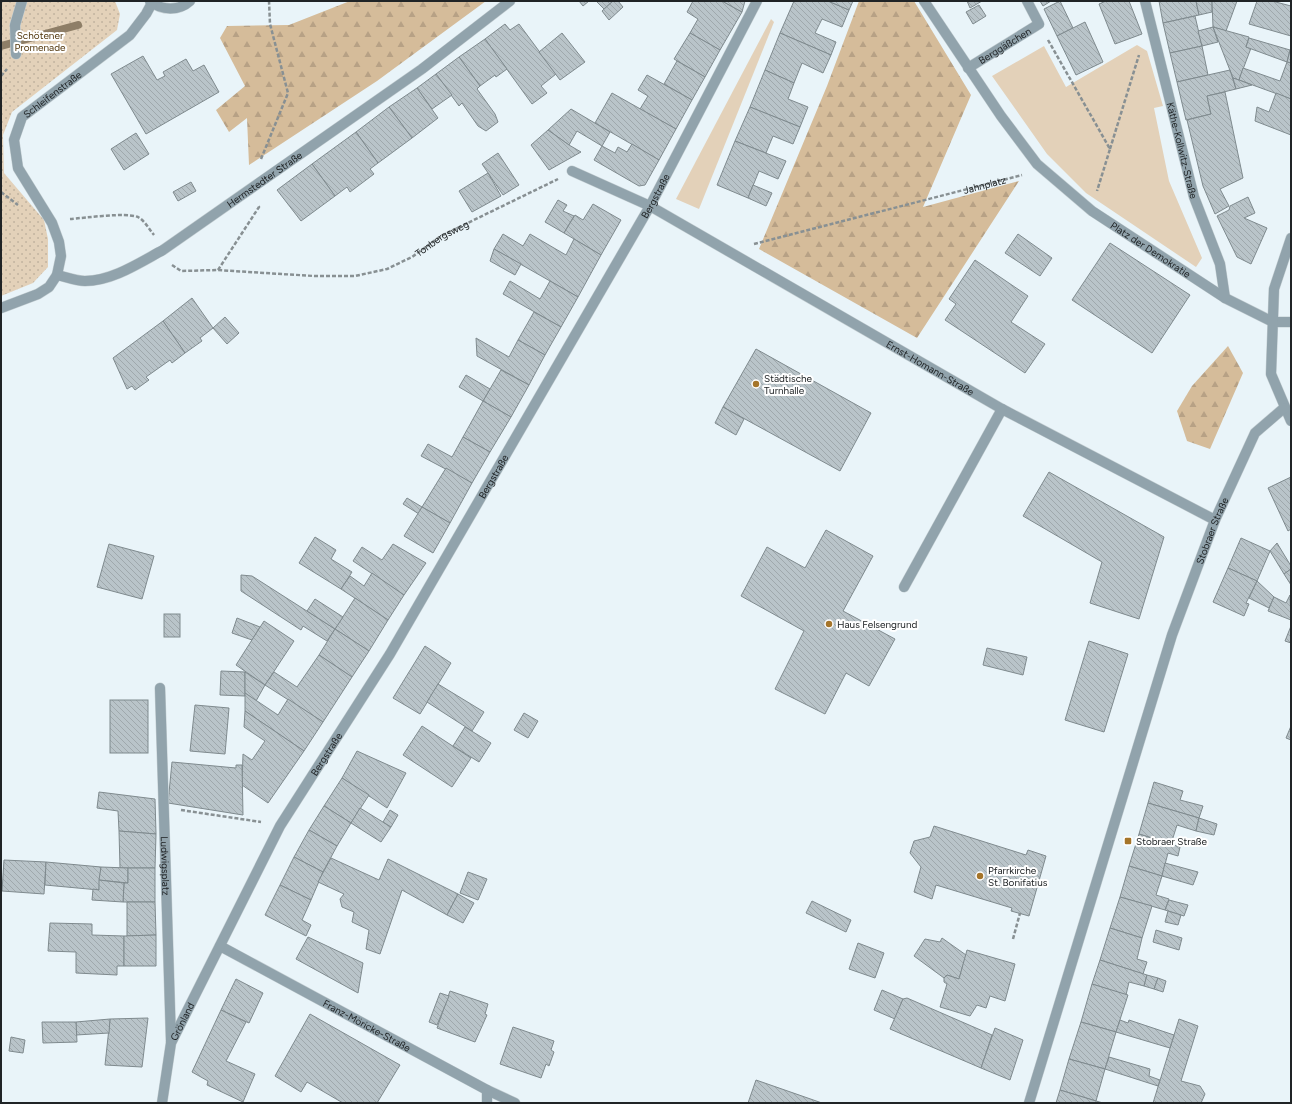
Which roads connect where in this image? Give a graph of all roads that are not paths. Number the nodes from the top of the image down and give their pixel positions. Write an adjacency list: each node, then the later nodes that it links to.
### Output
1 (22, 1): 9 (street)
2 (190, 1): 8 (street)
3 (510, 1): 14 (street, Hermstedter Straße)
4 (757, 1): 12 (street, Bergstraße)
5 (924, 1): 10 (street)
6 (1027, 1): 10 (street, Berggäßchen)
7 (1145, 1): 15 (street, Käthe-Kollwitz-Straße)
8 (151, 2): 14 (street, Schleifenstraße)
9 (16, 54)
10 (968, 68): 15 (street, Platz der Demokratie)
11 (572, 171): 12 (street)
12 (650, 206): 20 (street, Ernst-Homann-Straße); 25 (street, Bergstraße)
13 (1291, 238): 17 (street)
14 (57, 275): 16 (street)
15 (1225, 298): 17 (street, Platz der Demokratie)
16 (1, 308)
17 (1273, 322): 18 (street); 19 (street)
18 (1291, 322)
19 (1284, 408): 21 (street); 22 (street, Stobraer Straße)
20 (1002, 409): 22 (street, Ernst-Homann-Straße); 23 (street)
21 (1291, 421)
22 (1214, 520): 31 (street, Stobraer Straße)
23 (904, 587)
24 (160, 688): 26 (street, Ludwigsplatz)
25 (220, 946): 26 (street, Grönland); 27 (street, Franz-Möricke-Straße)
26 (171, 1043): 28 (street, Grönland)
27 (487, 1090): 29 (street); 30 (street, Franz-Möricke-Straße)
28 (162, 1103)
29 (487, 1103)
30 (515, 1103)
31 (1029, 1103)

